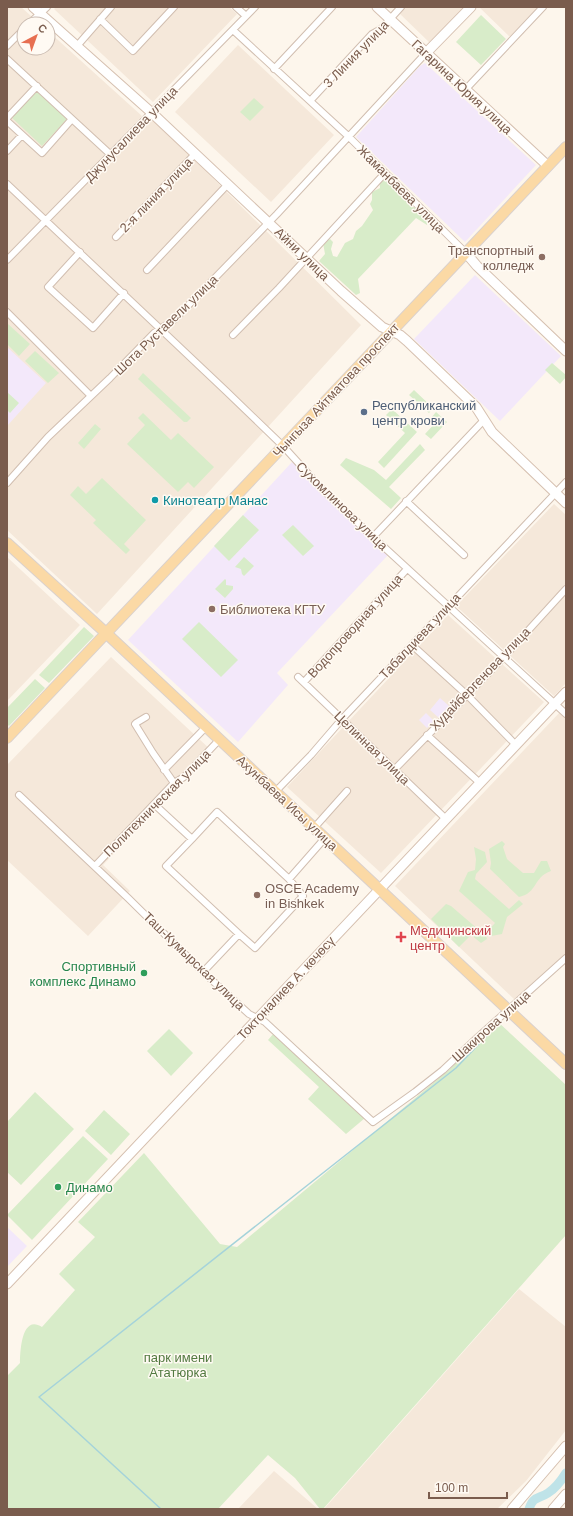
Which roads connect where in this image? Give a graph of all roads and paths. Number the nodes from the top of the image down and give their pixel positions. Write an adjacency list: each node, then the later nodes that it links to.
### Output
1 (111, 7): 12 (street)
2 (174, 7): 12 (street)
3 (236, 7): 11 (street)
4 (255, 7): 11 (street, Джунусалиева улица)
5 (332, 7): 20 (street)
6 (377, 7): 13 (main road, Гагарина Юрия улица)
7 (401, 7): 13 (street, 3 Линия улица)
8 (471, 7): 18 (main road, Шота Руставели улица)
9 (543, 7): 22 (street)
10 (40, 9): 17 (main road, Айни улица)
11 (246, 16): 14 (street, Джунусалиева улица)
12 (100, 19): 17 (street)
13 (390, 19): 18 (main road, Гагарина Юрия улица); 23 (street, 3 Линия улица)
14 (233, 30): 20 (street, Жаманбаева улица); 24 (street, Джунусалиева улица)
15 (16, 37): 16 (street)
16 (7, 46)
17 (77, 46): 24 (main road, Айни улица)
18 (426, 53): 22 (main road, Гагарина Юрия улица); 28 (street, Шота Руставели улица)
19 (7, 59): 21 (street)
20 (274, 69): 23 (street, Жаманбаева улица)
21 (37, 86): 25 (street); 26 (street)
22 (465, 90): 33 (main road, Гагарина Юрия улица)
23 (310, 101): 28 (street, Жаманбаева улица)
24 (152, 113): 31 (main road, Айни улица); 32 (street, Джунусалиева улица)
25 (72, 119): 27 (street); 32 (street)
26 (7, 120): 27 (street)
27 (22, 135): 30 (street)
28 (348, 136): 34 (street, Жаманбаева улица); 39 (street, Шота Руставели улица)
29 (566, 147): 33 (main road, Чынгыза Айтматова проспект)
30 (7, 151)
31 (195, 154): 35 (main road, Айни улица); 40 (street, 2-я линия улица)
32 (111, 155): 38 (street, Джунусалиева улица)
33 (548, 166): 42 (main road, Чынгыза Айтматова проспект)
34 (384, 173): 42 (street, Жаманбаева улица); 43 (street)
35 (228, 184): 39 (main road, Айни улица); 45 (street)
36 (9, 186): 37 (street); 38 (street, Сухомлинова улица)
37 (7, 193)
38 (46, 220): 41 (street, Сухомлинова улица); 44 (street, Джунусалиева улица)
39 (269, 222): 43 (main road, Айни улица); 48 (street, Шота Руставели улица)
40 (116, 237)
41 (80, 252): 46 (street, Сухомлинова улица); 46 (street)
42 (466, 253): 49 (main road, Чынгыза Айтматова проспект); 51 (main road, Жаманбаева улица)
43 (306, 258): 49 (main road, Айни улица); 50 (street)
44 (7, 260)
45 (146, 270)
46 (124, 293): 48 (street, Сухомлинова улица)
47 (7, 312): 52 (street)
48 (161, 329): 52 (street, Шота Руставели улица); 54 (street, Сухомлинова улица)
49 (392, 331): 53 (main road, Айни улица); 54 (main road, Чынгыза Айтматова проспект)
50 (233, 335)
51 (566, 351)
52 (90, 396): 56 (street, Шота Руставели улица)
53 (484, 420): 57 (main road, Айни улица); 58 (street)
54 (283, 446): 60 (street, Сухомлинова улица); 66 (main road, Чынгыза Айтматова проспект)
55 (566, 482): 57 (street, Табалдиева улица)
56 (7, 483)
57 (555, 493): 59 (main road, Айни улица); 65 (street, Табалдиева улица)
58 (406, 501): 60 (street); 62 (street)
59 (566, 503)
60 (373, 537): 63 (street, Сухомлинова улица)
61 (7, 543): 66 (main road, Ахунбаева Исы улица)
62 (464, 554)
63 (407, 569): 65 (street, Сухомлинова улица); 70 (street, Водопроводная улица)
64 (566, 589): 68 (street, Худайбергенова улица)
65 (448, 607): 67 (street, Табалдиева улица); 68 (street, Сухомлинова улица)
66 (106, 634): 77 (main road, Ахунбаева Исы улица); 79 (main road, Чынгыза Айтматова проспект)
67 (412, 644): 72 (street); 76 (street, Табалдиева улица)
68 (504, 657): 72 (street, Худайбергенова улица); 73 (street, Сухомлинова улица)
69 (298, 677): 70 (street, Целинная улица)
70 (304, 682): 76 (street, Целинная улица)
71 (566, 692): 73 (main road, Токтоналиев А. көчөсү)
72 (467, 695): 78 (street, Худайбергенова улица); 81 (street)
73 (554, 704): 74 (street, Сухомлинова улица); 81 (main road, Токтоналиев А. көчөсү)
74 (566, 714)
75 (146, 717): 82 (street)
76 (342, 719): 83 (street, Целинная улица); 87 (street, Табалдиева улица)
77 (206, 727): 80 (main road, Ахунбаева Исы улица); 82 (street)
78 (427, 735): 83 (street, Худайбергенова улица); 85 (street)
79 (7, 738)
80 (219, 740): 84 (street, Политехническая улица); 87 (main road, Ахунбаева Исы улица)
81 (516, 745): 85 (main road, Токтоналиев А. көчөсү)
82 (164, 770): 84 (street)
83 (394, 770): 90 (street, Целинная улица)
84 (174, 783): 89 (street, Политехническая улица)
85 (480, 783): 90 (main road, Токтоналиев А. көчөсү)
86 (347, 791): 91 (street)
87 (275, 792): 91 (main road, Ахунбаева Исы улица)
88 (19, 795): 94 (street, Таш-Кумырская улица)
89 (154, 804): 93 (street); 94 (street, Политехническая улица)
90 (446, 819): 96 (main road, Токтоналиев А. көчөсү)
91 (314, 828): 92 (main road, Ахунбаева Исы улица)
92 (325, 838): 95 (street); 96 (main road, Ахунбаева Исы улица)
93 (192, 839): 95 (street); 97 (street)
94 (95, 866): 99 (street, Таш-Кумырская улица)
95 (289, 879): 97 (street)
96 (380, 889): 100 (main road, Ахунбаева Исы улица); 101 (main road, Токтоналиев А. көчөсү)
97 (239, 934): 99 (street)
98 (566, 958): 100 (street, Шакирова улица)
99 (204, 972): 101 (street, Таш-Кумырская улица)
100 (509, 1010): 102 (main road, Ахунбаева Исы улица); 103 (street, Шакирова улица)
101 (258, 1018): 103 (street, Таш-Кумырская улица); 104 (main road, Токтоналиев А. көчөсү)
102 (566, 1064)
103 (373, 1122)
104 (7, 1284)
105 (566, 1446): 107 (main road)
106 (566, 1494): 108 (main road)
107 (512, 1509)
108 (553, 1509)

